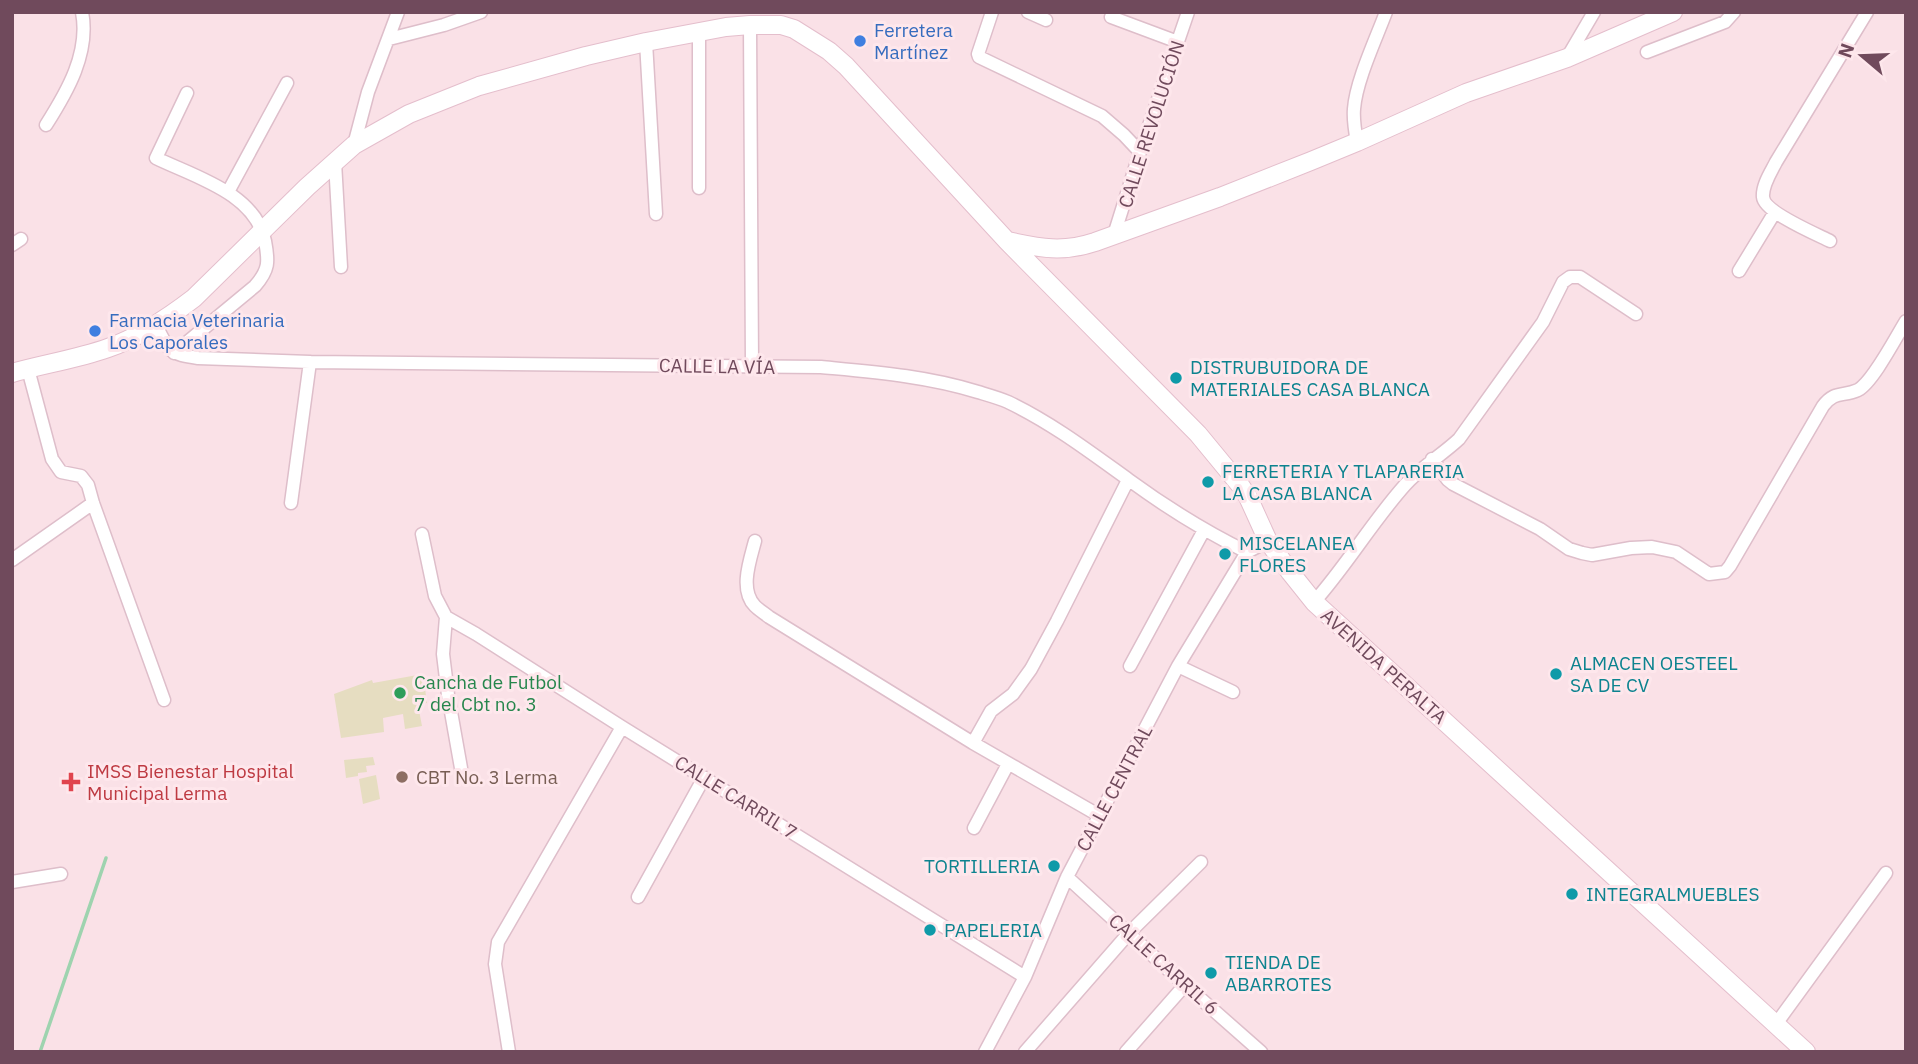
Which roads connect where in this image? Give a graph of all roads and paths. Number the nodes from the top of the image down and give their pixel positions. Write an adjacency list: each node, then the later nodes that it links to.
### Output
1 (82, 12): 24 (street)
2 (398, 12): 17 (street)
3 (481, 12): 17 (street)
4 (992, 12): 27 (street)
5 (1028, 12): 14 (street)
6 (1188, 12): 18 (street, CALLE REVOLUCIÓN)
7 (1385, 12): 25 (street)
8 (1594, 12): 21 (street)
9 (1673, 12): 21 (main road)
10 (1734, 12): 20 (street)
11 (1867, 12): 31 (street)
12 (1111, 17): 18 (street)
13 (776, 18): 15 (main road); 35 (main road, AVENIDA PERALTA)
14 (1046, 20)
15 (750, 25): 16 (main road); 44 (street)
16 (699, 32): 19 (main road); 29 (street)
17 (389, 39): 26 (street)
18 (1178, 42): 27 (street, CALLE REVOLUCIÓN)
19 (646, 43): 26 (main road); 32 (street)
20 (1647, 52)
21 (1567, 58): 25 (main road)
22 (287, 83): 30 (street)
23 (187, 93): 30 (street)
24 (46, 125)
25 (1357, 142): 34 (main road)
26 (354, 145): 28 (main road)
27 (1140, 152): 34 (street, CALLE REVOLUCIÓN)
28 (335, 162): 33 (main road); 37 (street)
29 (699, 188)
30 (228, 192): 33 (street)
31 (1775, 212): 36 (street); 38 (street)
32 (656, 214)
33 (263, 231): 41 (main road); 42 (street)
34 (1114, 235): 35 (main road)
35 (1007, 241): 53 (main road, AVENIDA PERALTA)
36 (1830, 241)
37 (341, 267)
38 (1739, 271)
39 (1636, 314): 46 (street)
40 (1906, 321): 46 (street)
41 (156, 325): 42 (street); 45 (main road)
42 (174, 353): 43 (street, CALLE LA VÍA)
43 (310, 362): 44 (street, CALLE LA VÍA); 49 (street)
44 (752, 366): 47 (street, CALLE LA VÍA)
45 (18, 372): 48 (street)
46 (1432, 459): 56 (street)
47 (1128, 480): 50 (street, CALLE LA VÍA); 63 (street)
48 (93, 503): 55 (street); 61 (street)
49 (291, 503)
50 (1204, 530): 54 (street, CALLE LA VÍA); 58 (street)
51 (422, 534): 57 (street)
52 (755, 541): 63 (street)
53 (1268, 541): 54 (street); 56 (main road, AVENIDA PERALTA)
54 (1247, 552): 59 (street, CALLE CENTRAL)
55 (12, 560)
56 (1314, 602): 78 (main road, AVENIDA PERALTA)
57 (446, 617): 62 (street, CALLE CARRIL 7); 65 (street)
58 (1130, 666)
59 (1178, 666): 60 (street); 67 (street, CALLE CENTRAL)
60 (1233, 692)
61 (164, 700)
62 (622, 727): 66 (street, CALLE CARRIL 7); 79 (street)
63 (973, 743): 64 (street)
64 (1008, 764): 67 (street); 68 (street)
65 (461, 768)
66 (706, 778): 74 (street); 76 (street, CALLE CARRIL 7)
67 (1100, 816): 72 (street, CALLE CENTRAL)
68 (974, 828)
69 (1201, 862): 75 (street)
70 (1886, 873): 78 (street)
71 (61, 874): 73 (street)
72 (1067, 877): 75 (street, CALLE CARRIL 6); 76 (street, CALLE CENTRAL)
73 (12, 882)
74 (638, 897)
75 (1129, 933): 77 (street, CALLE CARRIL 6); 81 (street)
76 (1025, 977): 80 (street, CALLE CENTRAL)
77 (1185, 985): 82 (street); 83 (street, CALLE CARRIL 6)
78 (1776, 1024): 84 (main road, AVENIDA PERALTA)
79 (509, 1052)
80 (985, 1052)
81 (1025, 1052)
82 (1126, 1052)
83 (1261, 1052)
84 (1806, 1052)

